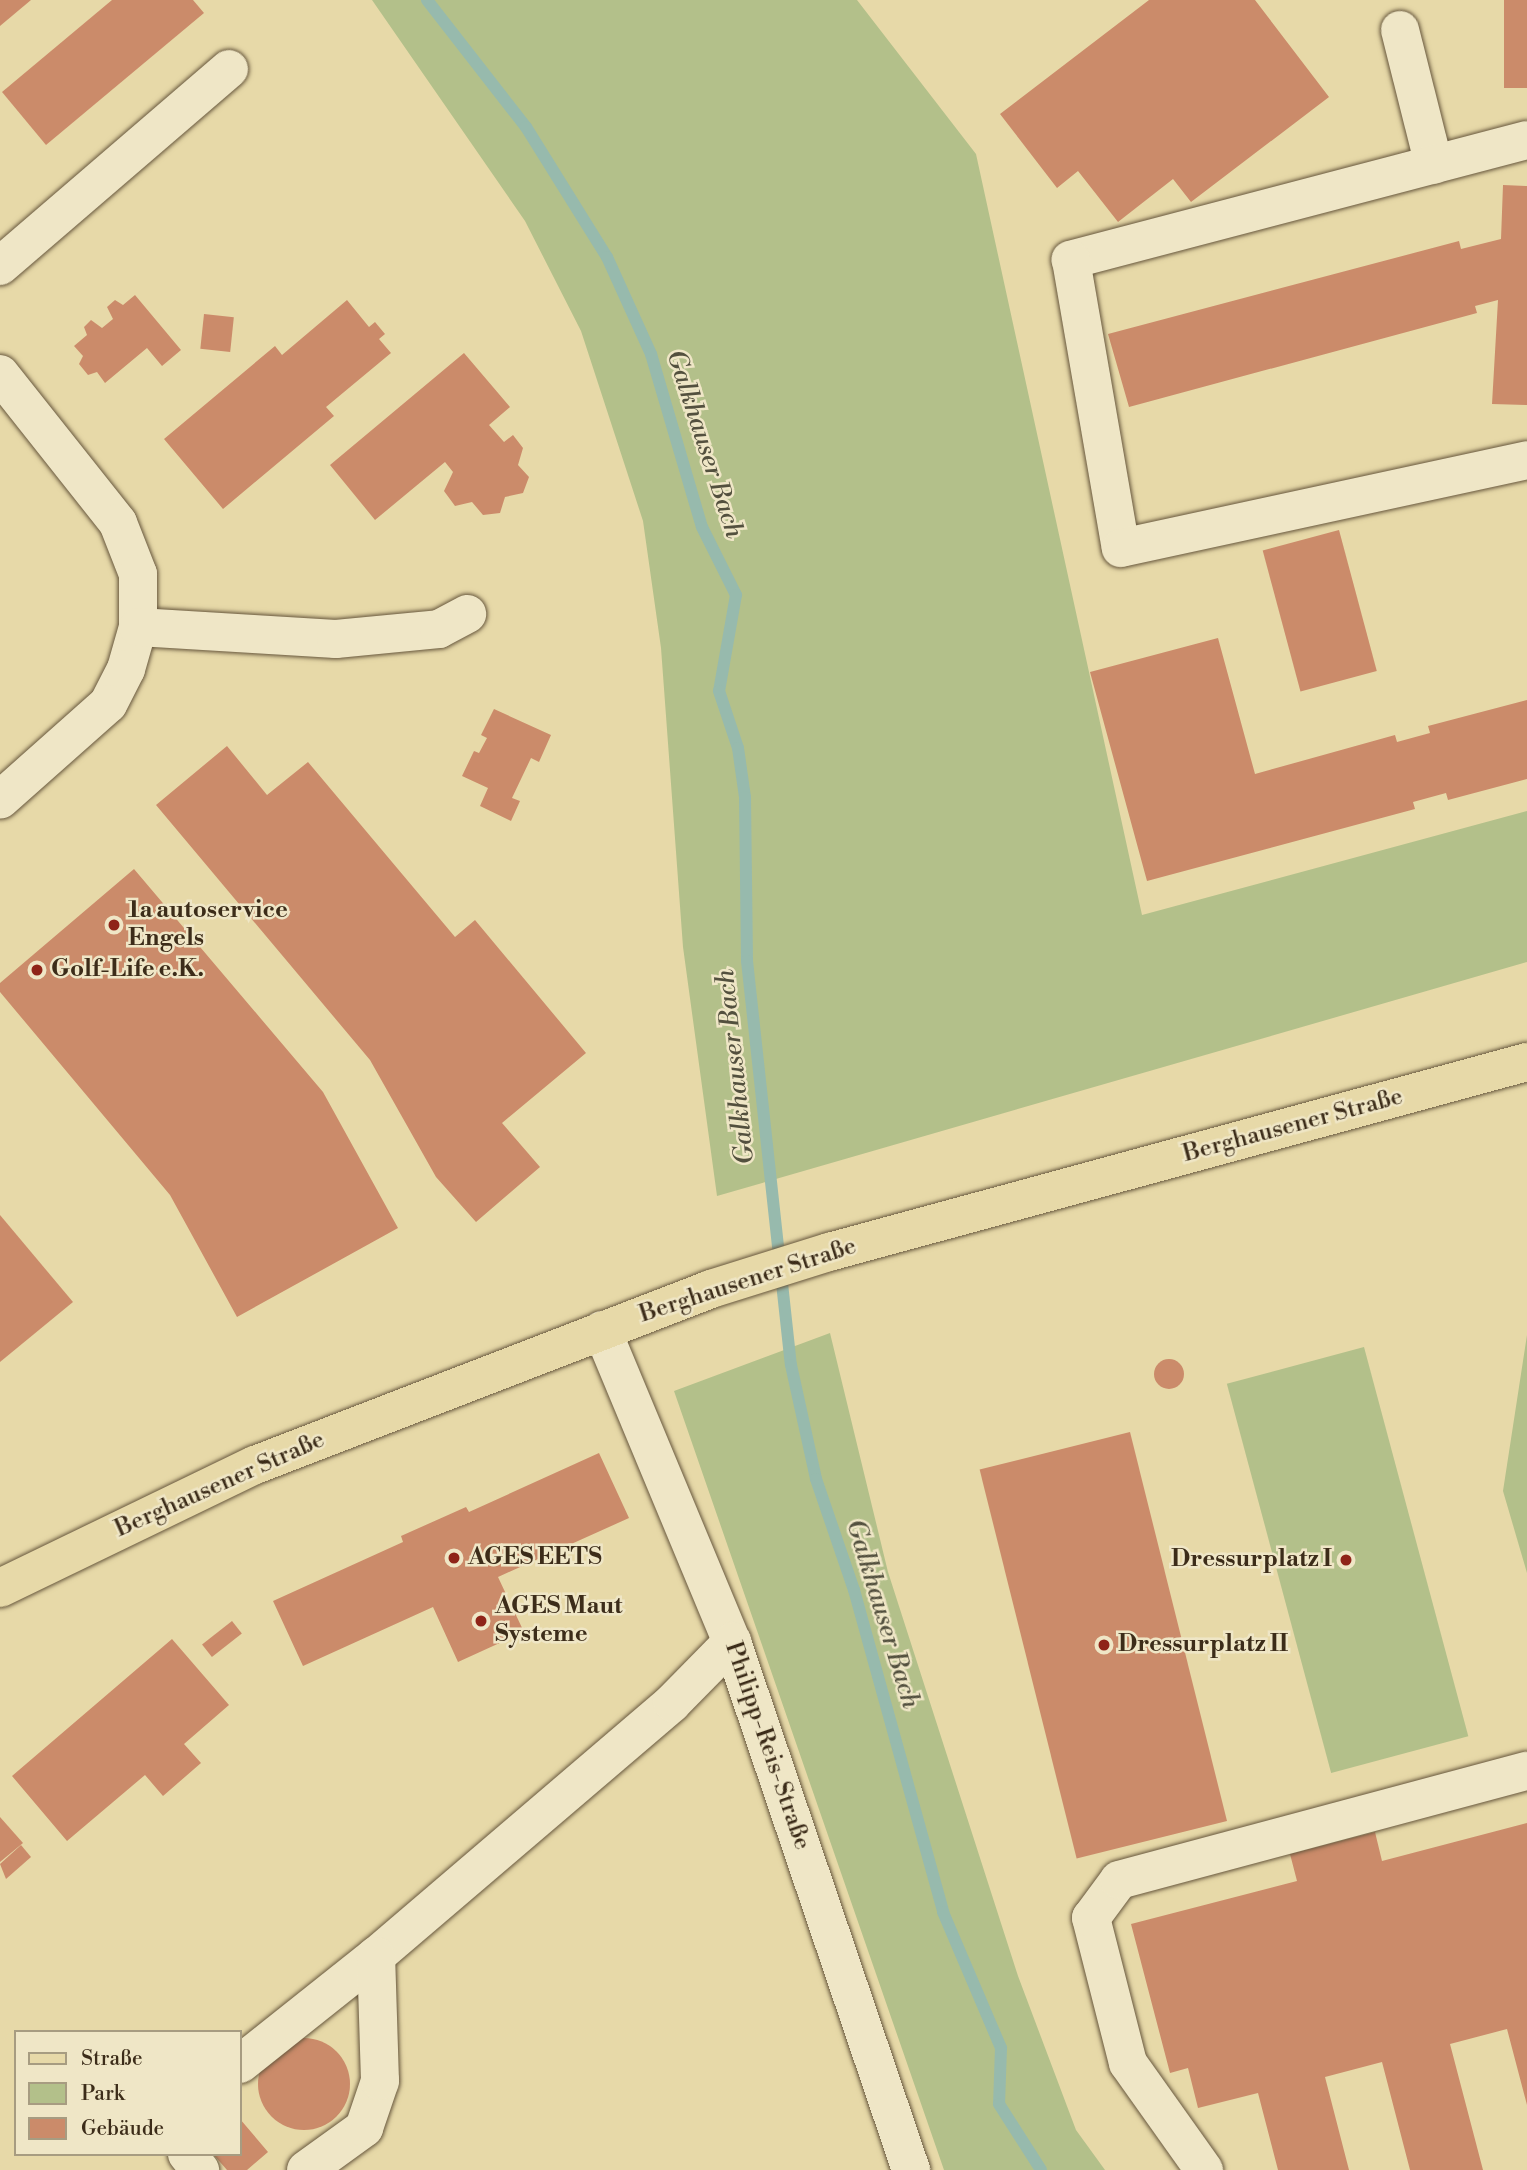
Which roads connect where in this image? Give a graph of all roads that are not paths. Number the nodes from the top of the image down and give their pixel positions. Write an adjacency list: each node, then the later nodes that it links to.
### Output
1 (1401, 30): 4 (street)
2 (229, 69): 5 (street)
3 (1527, 141): 4 (street)
4 (1434, 165): 7 (street)
5 (0, 266)
6 (0, 374): 9 (street)
7 (1527, 460)
8 (467, 614): 9 (street)
9 (138, 626): 10 (street)
10 (0, 800)
11 (1527, 1062): 12 (main road, Berghausener Straße)
12 (602, 1330): 13 (main road, Berghausener Straße); 14 (street, Philipp-Reis-Straße)
13 (0, 1588)
14 (732, 1642): 16 (street); 21 (street, Philipp-Reis-Straße)
15 (1527, 1770): 22 (street)
16 (376, 1956): 17 (street); 20 (street)
17 (242, 2062)
18 (189, 2156): 19 (street)
19 (200, 2170)
20 (306, 2170)
21 (911, 2170)
22 (1204, 2170)

